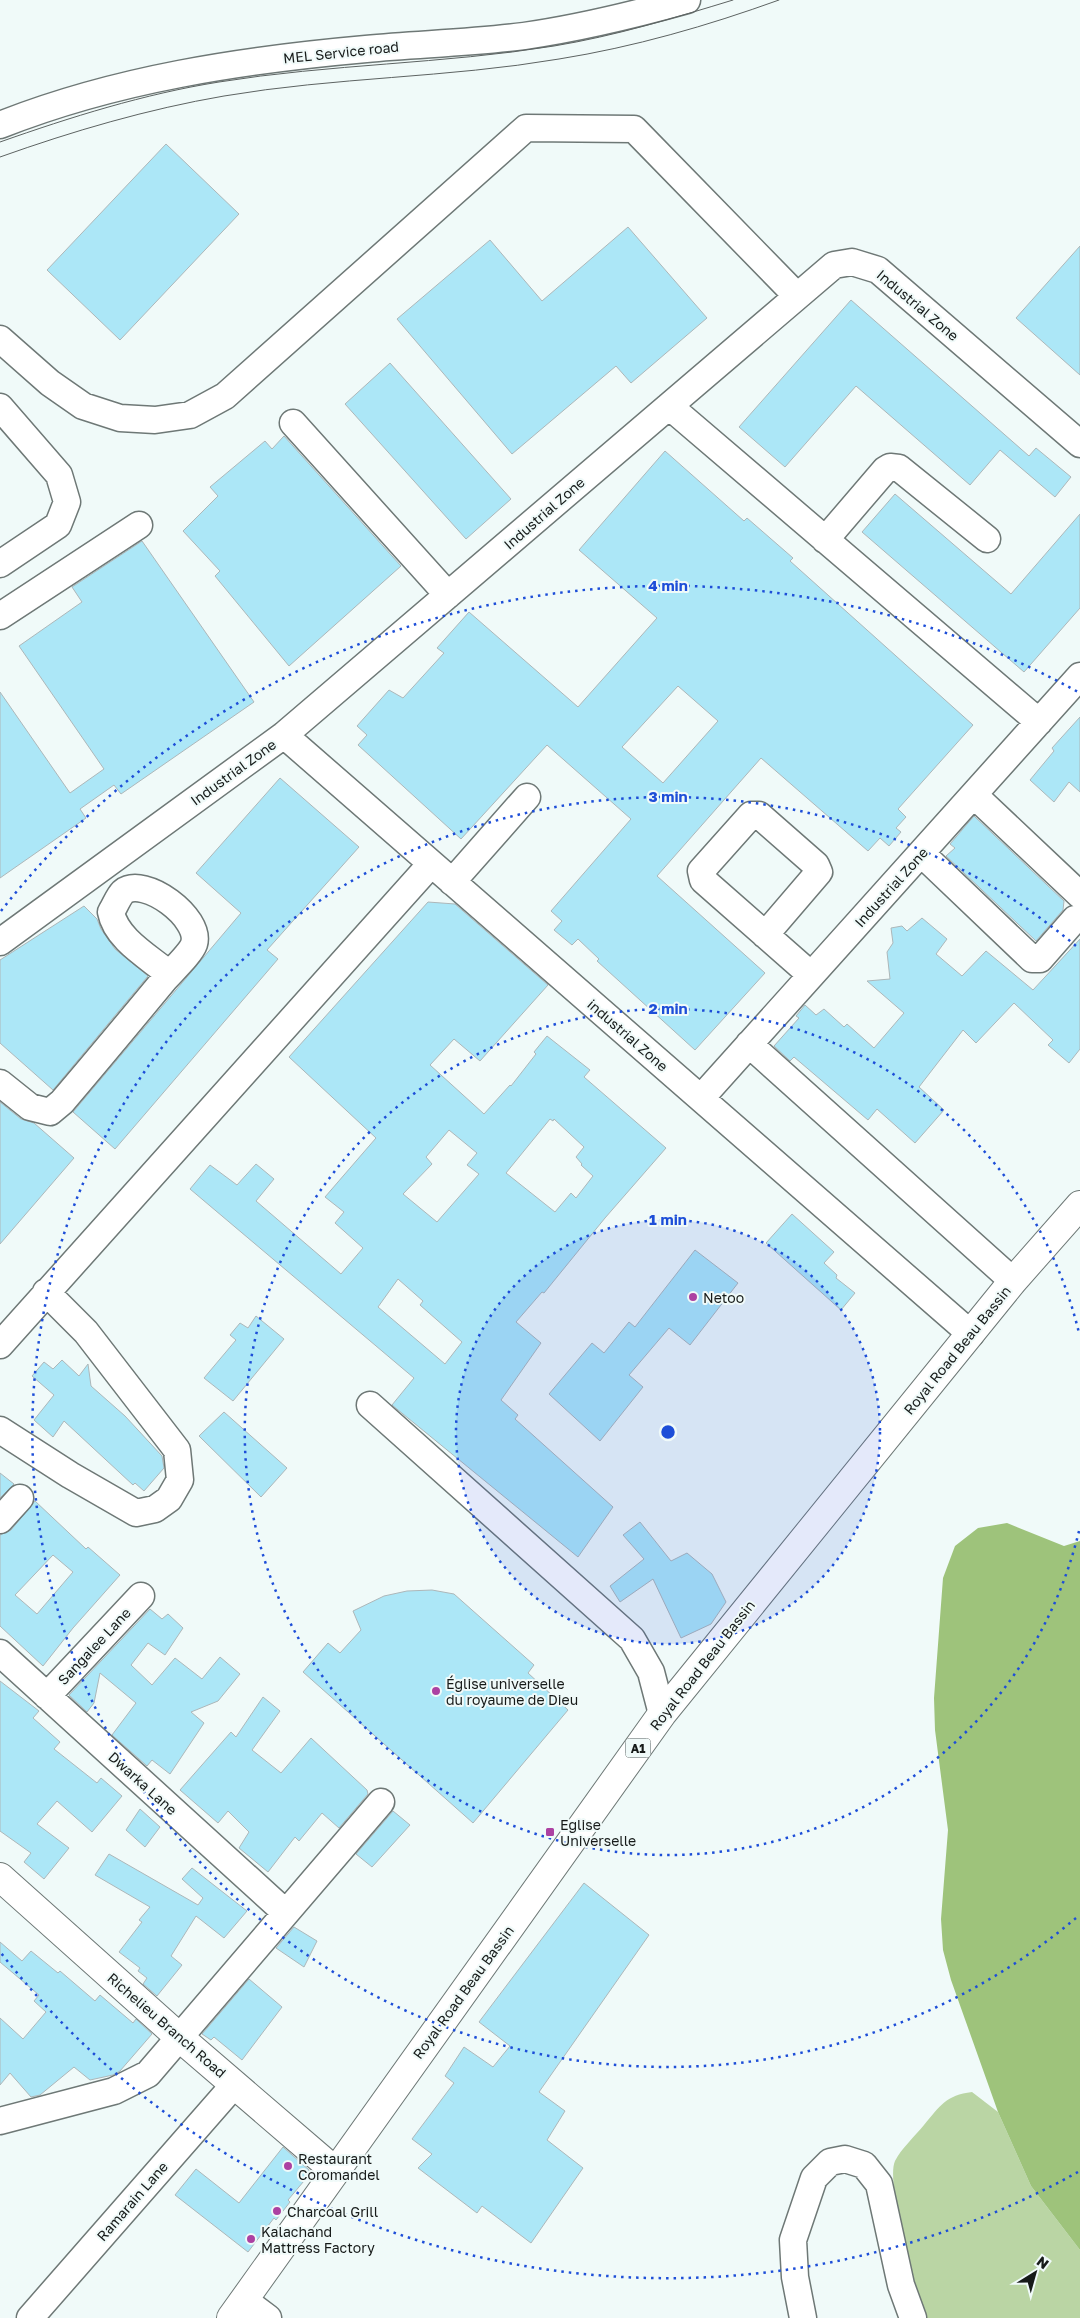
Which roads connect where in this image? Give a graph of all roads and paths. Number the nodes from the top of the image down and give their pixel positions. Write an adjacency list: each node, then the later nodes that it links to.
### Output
1 (687, 0): 2 (street, MEL Service road)
2 (0, 125)
3 (797, 296): 4 (street); 5 (street, Industrial Zone); 8 (street, Industrial Zone)
4 (0, 338)
5 (668, 406): 10 (street); 13 (street, Industrial Zone)
6 (0, 407): 12 (street)
7 (293, 422): 13 (street)
8 (1080, 444)
9 (139, 525): 14 (street)
10 (825, 540): 11 (street); 16 (street)
11 (986, 540)
12 (0, 564)
13 (448, 595): 17 (street, Industrial Zone)
14 (0, 616)
15 (1080, 676): 16 (street, Industrial Zone)
16 (1039, 722): 18 (street, Industrial Zone)
17 (284, 735): 21 (street, industrial Zone); 25 (street, Industrial Zone)
18 (974, 795): 20 (street, Industrial Zone); 23 (street)
19 (527, 797): 22 (street)
20 (922, 854): 23 (street); 27 (street, Industrial Zone)
21 (432, 864): 22 (street, industrial Zone); 33 (street)
22 (452, 882): 30 (street, industrial Zone)
23 (1078, 907)
24 (765, 936): 24 (street); 27 (street)
25 (0, 942)
26 (169, 974): 29 (street)
27 (811, 976): 28 (street, Industrial Zone)
28 (749, 1044): 30 (street, Industrial Zone); 32 (street)
29 (0, 1083)
30 (701, 1098): 34 (street, industrial Zone)
31 (1080, 1205): 32 (main road, Royal Road Beau Bassin / A1)
32 (1013, 1280): 34 (main road, Royal Road Beau Bassin / A1)
33 (46, 1292): 35 (street); 37 (street)
34 (971, 1334): 43 (main road, Royal Road Beau Bassin / A1)
35 (0, 1345)
36 (370, 1405): 43 (street)
37 (0, 1430)
38 (20, 1498): 39 (street)
39 (0, 1520)
40 (141, 1596): 42 (street, Sangalee Lane)
41 (0, 1653): 42 (street, Dwarka Lane)
42 (47, 1696): 46 (street, Dwarka Lane)
43 (662, 1714): 50 (main road, Royal Road Beau Bassin / A1)
44 (382, 1802): 46 (street)
45 (0, 1877): 47 (main road, Richelieu Branch Road)
46 (286, 1913): 47 (street)
47 (179, 2037): 48 (main road, Richelieu Branch Road); 49 (street)
48 (234, 2084): 50 (main road, Richelieu Branch Road); 52 (street, Ramarain Lane)
49 (2, 2117)
50 (335, 2172): 51 (main road, Royal Road Beau Bassin / A1)
51 (237, 2309): 53 (street)
52 (30, 2318)
53 (268, 2318)
54 (804, 2318): 55 (street)
55 (913, 2318)

